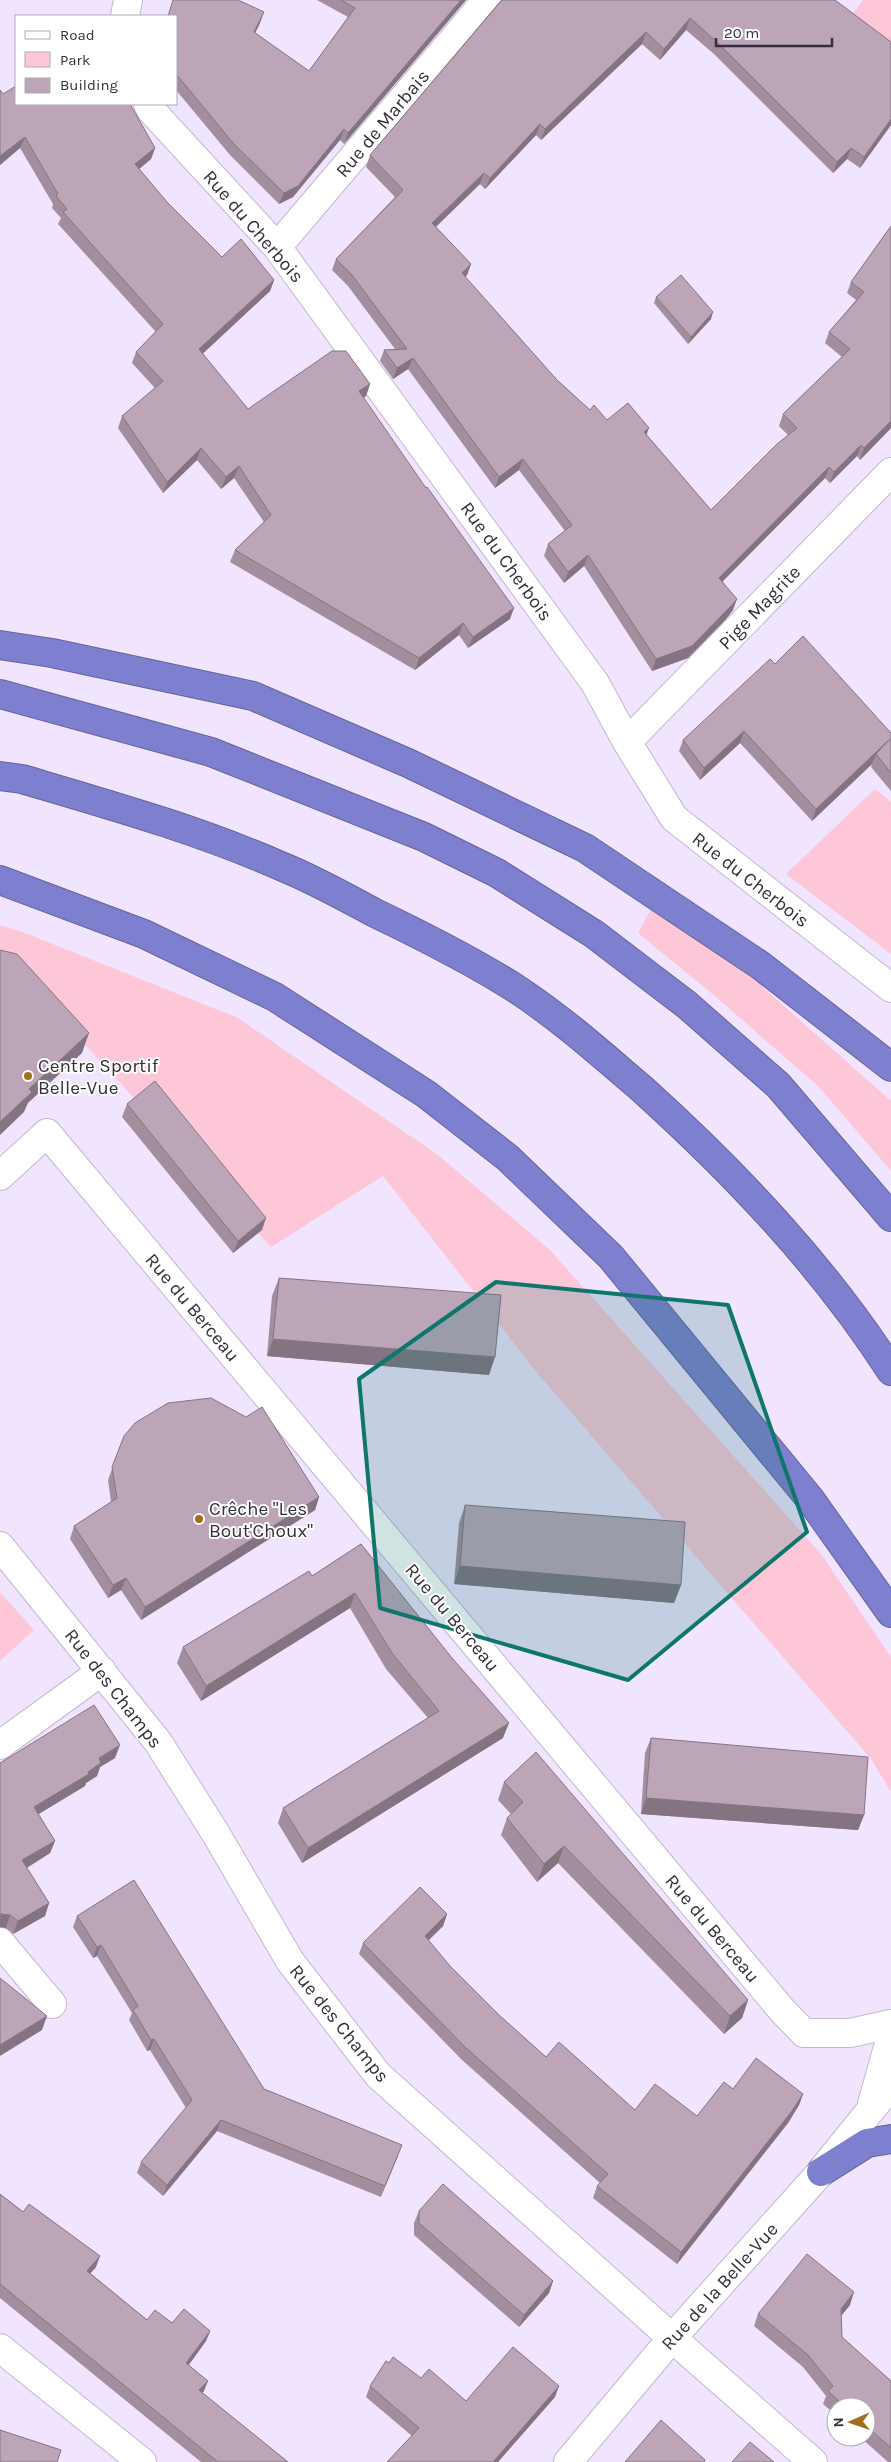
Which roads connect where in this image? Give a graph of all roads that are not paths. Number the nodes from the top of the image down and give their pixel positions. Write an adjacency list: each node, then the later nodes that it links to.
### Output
1 (128, 0): 3 (street)
2 (487, 0): 5 (street, Rue de Marbais)
3 (125, 15)
4 (148, 105): 5 (street, Rue du Cherbois)
5 (277, 247): 9 (street, Rue du Cherbois)
6 (891, 472): 9 (street, Pige Magrite)
7 (0, 645): 13 (highway)
8 (0, 694): 15 (highway)
9 (627, 742): 12 (street, Rue du Cherbois)
10 (0, 776): 16 (highway)
11 (0, 880): 18 (highway)
12 (891, 988)
13 (891, 1067)
14 (0, 1176): 23 (street, Rue du Berceau)
15 (891, 1217)
16 (891, 1371)
17 (0, 1546): 19 (street, Rue des Champs)
18 (891, 1613)
19 (102, 1671): 20 (street); 29 (street, Rue des Champs)
20 (0, 1745)
21 (0, 1942): 22 (street)
22 (52, 2004)
23 (891, 2024)
24 (891, 2036): 26 (street, Rue de la Belle-Vue)
25 (891, 2085): 26 (street, Rue de la Belle-Vue)
26 (870, 2110): 28 (street, Rue de la Belle-Vue)
27 (891, 2139): 28 (highway)
28 (821, 2172): 29 (street, Rue de la Belle-Vue)
29 (672, 2338): 32 (street, Rue de la Belle-Vue); 33 (street, Rue des Champs)
30 (0, 2348): 31 (street)
31 (142, 2462)
32 (568, 2462)
33 (813, 2462)

